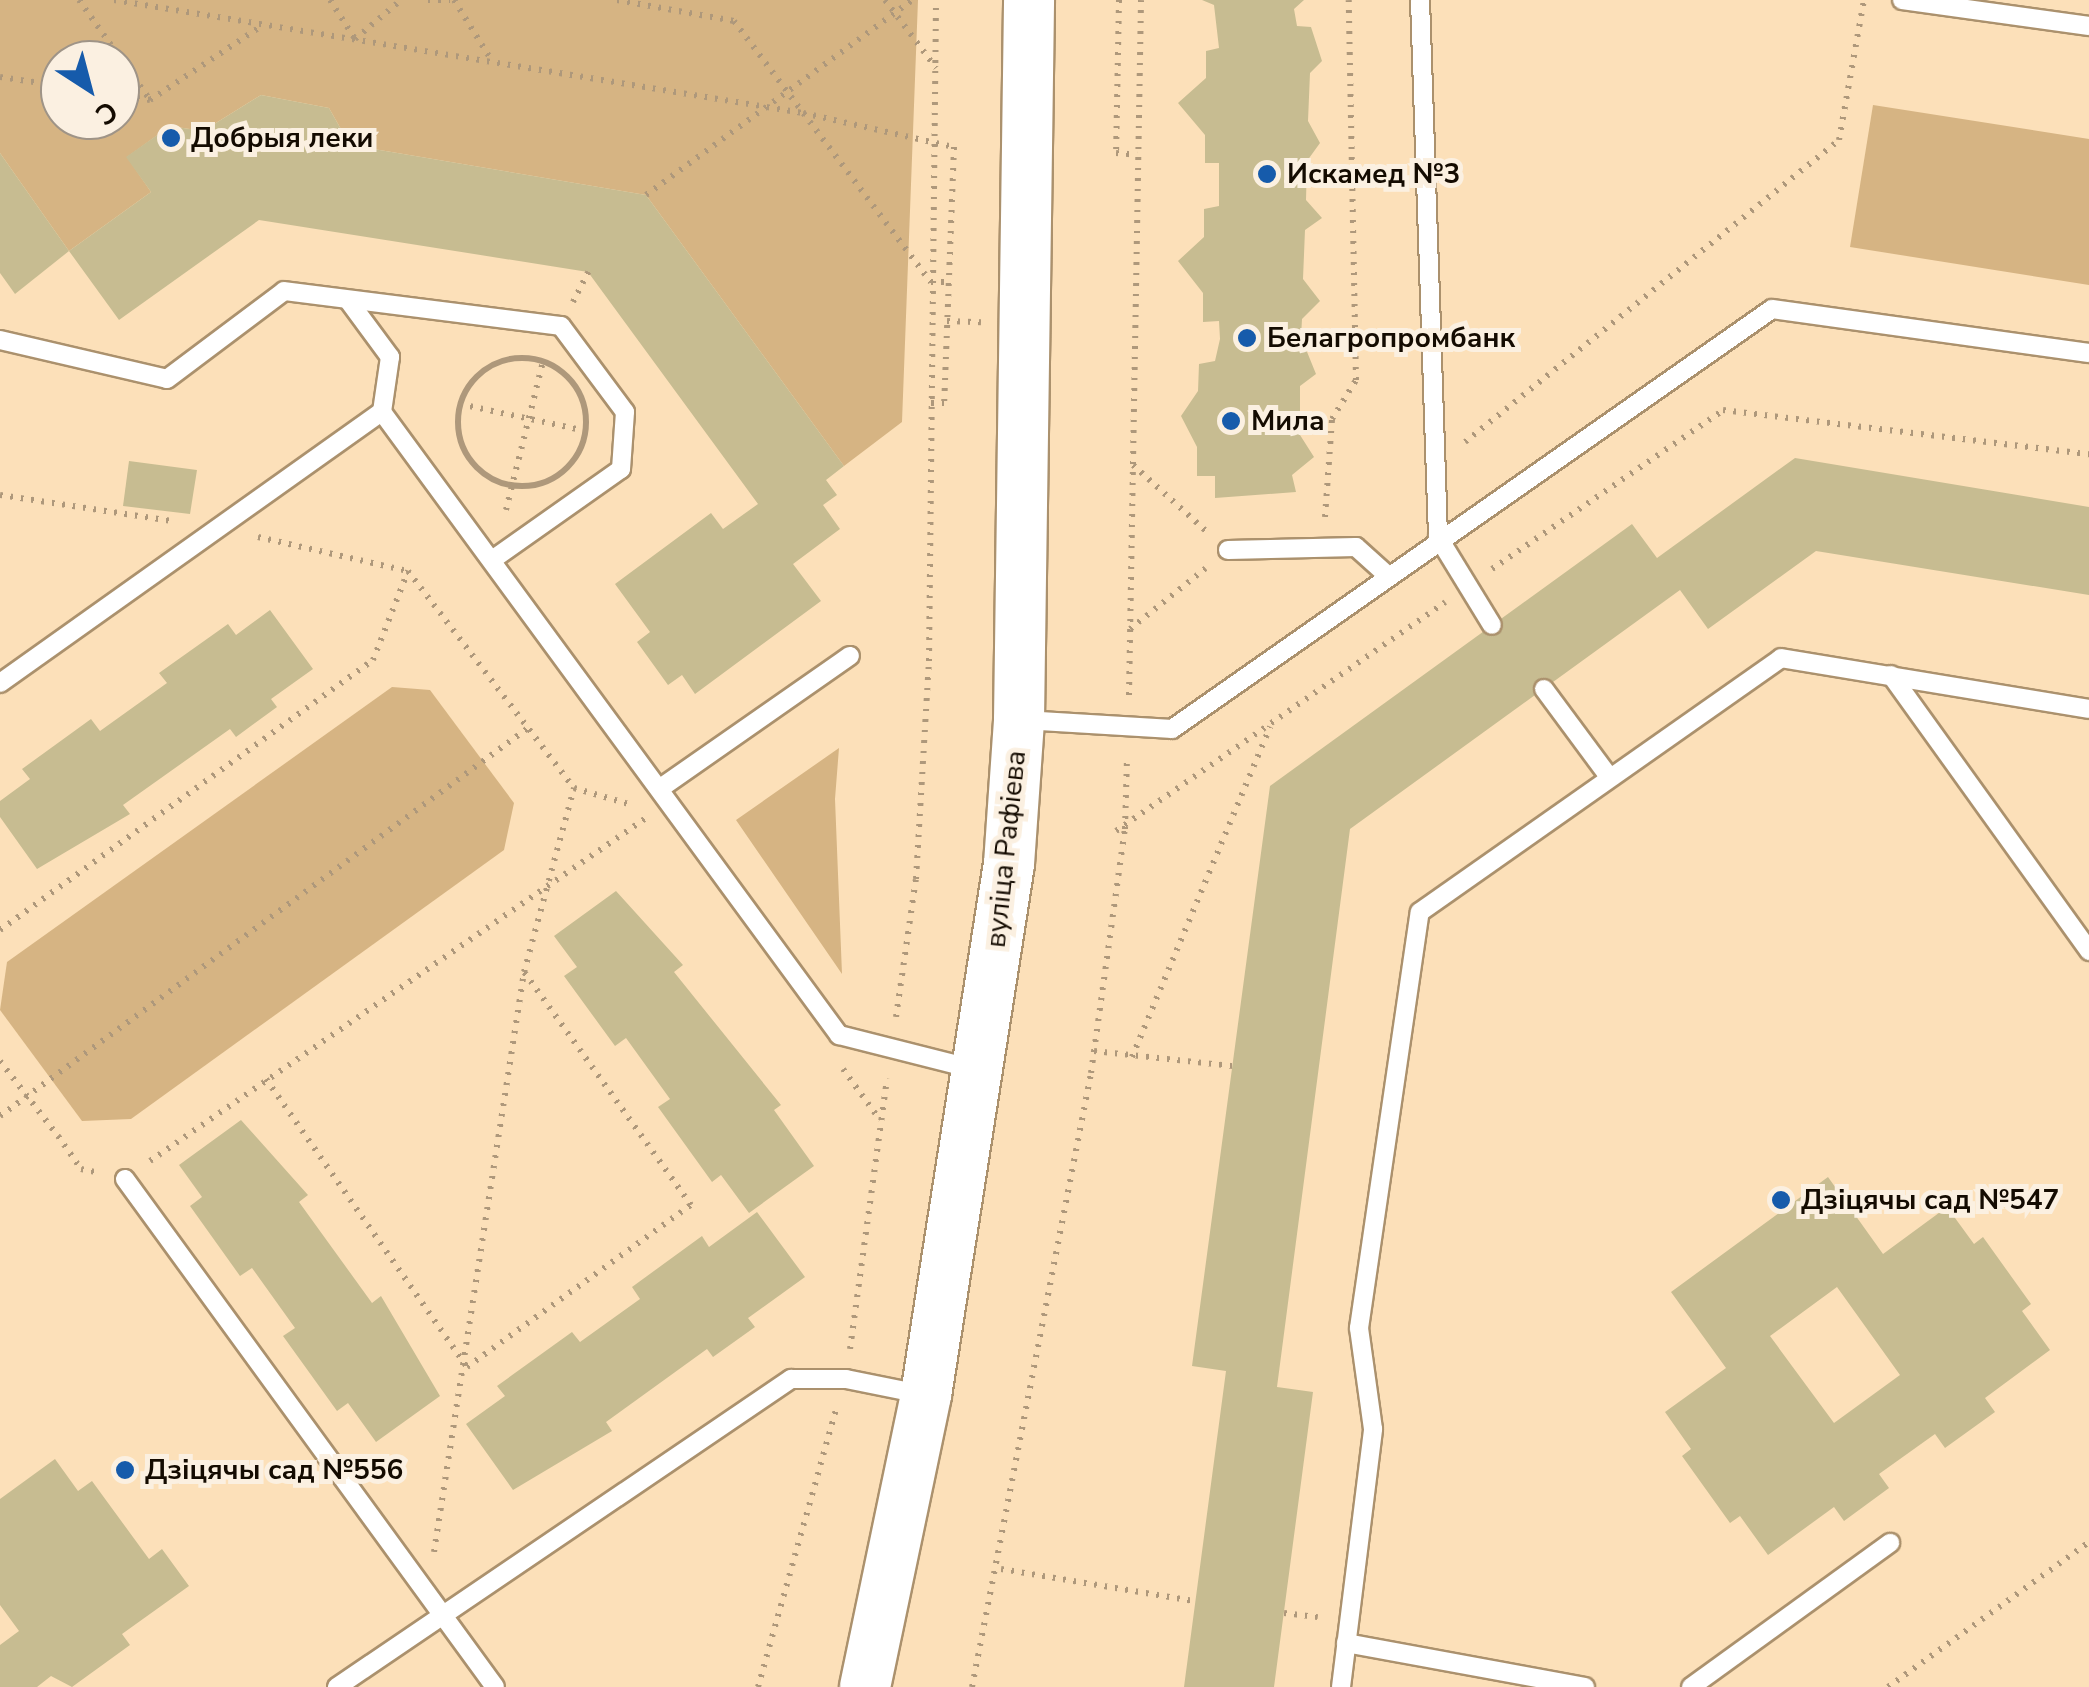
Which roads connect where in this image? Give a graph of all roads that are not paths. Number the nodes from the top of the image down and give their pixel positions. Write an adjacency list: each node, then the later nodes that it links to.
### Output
1 (1029, 0): 19 (main road, вуліца Рафіева)
2 (1420, 0): 9 (lane)
3 (1902, 0): 4 (lane)
4 (2089, 26)
5 (348, 300): 6 (lane); 8 (lane); 11 (lane)
6 (0, 340)
7 (2089, 354): 9 (lane)
8 (382, 412): 11 (lane); 16 (lane)
9 (1438, 537): 12 (lane); 13 (lane)
10 (1228, 550): 12 (lane)
11 (494, 558): 21 (lane)
12 (1386, 574): 19 (lane)
13 (1492, 625)
14 (850, 656): 21 (lane)
15 (1891, 674): 18 (lane); 20 (lane); 22 (lane)
16 (0, 683)
17 (1544, 689): 20 (lane)
18 (2089, 710)
19 (1019, 720): 23 (main road, вуліца Рафіева)
20 (1607, 774): 28 (lane)
21 (662, 787): 23 (lane)
22 (2089, 951)
23 (980, 1071): 25 (main road, вуліца Рафіева)
24 (125, 1179): 27 (lane)
25 (926, 1395): 27 (lane); 31 (main road, вуліца Рафіева)
26 (1890, 1543): 34 (lane)
27 (441, 1613): 29 (lane); 30 (lane)
28 (1346, 1643): 32 (lane); 33 (lane)
29 (336, 1687)
30 (495, 1687)
31 (864, 1687)
32 (1341, 1687)
33 (1585, 1687)
34 (1691, 1687)

